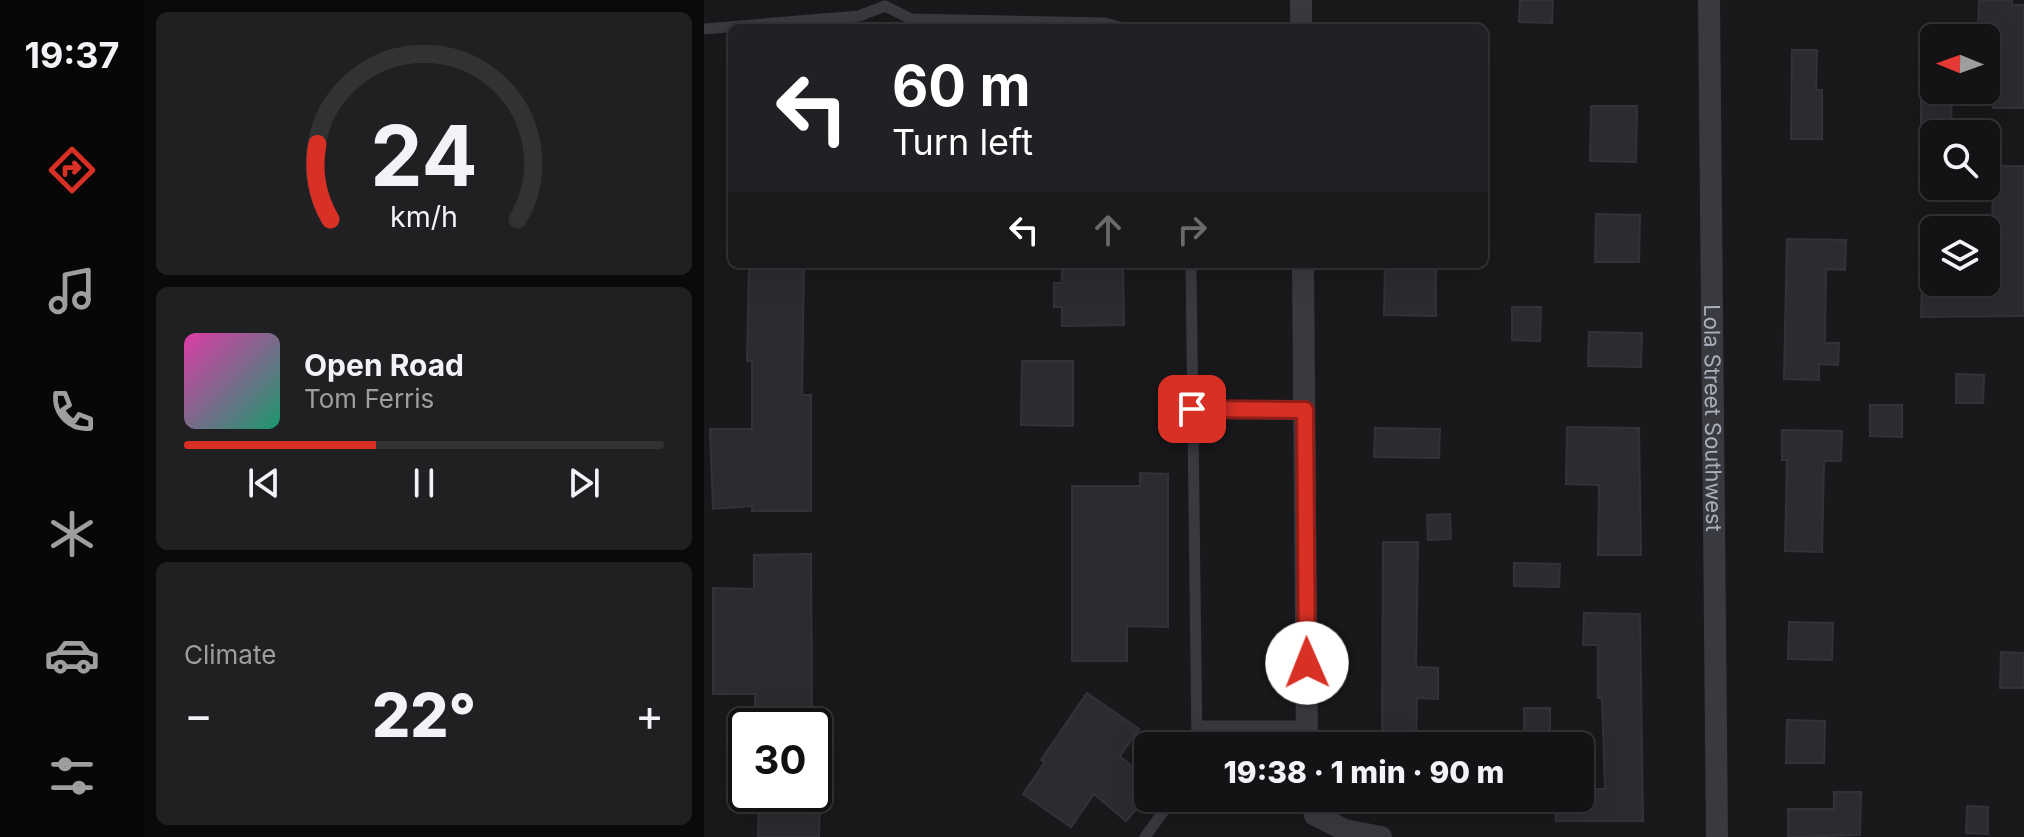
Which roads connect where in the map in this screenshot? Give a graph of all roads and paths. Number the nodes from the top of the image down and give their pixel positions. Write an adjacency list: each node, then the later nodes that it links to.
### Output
1 (1301, 0): 6 (street)
2 (1709, 0): 21 (street, Lola Street Southwest)
3 (885, 3): 4 (lane); 5 (lane)
4 (764, 24)
5 (1109, 24)
6 (1301, 24)
7 (728, 27): 8 (lane)
8 (704, 29)
9 (1191, 268): 11 (lane)
10 (1303, 268): 12 (street)
11 (1192, 409): 12 (lane); 13 (lane)
12 (1305, 410): 16 (street)
13 (1197, 726): 14 (lane); 15 (lane)
14 (1197, 732)
15 (1263, 732)
16 (1307, 732)
17 (1163, 812): 19 (lane)
18 (1322, 812): 20 (street)
19 (1145, 837)
20 (1381, 837)
21 (1717, 837)

